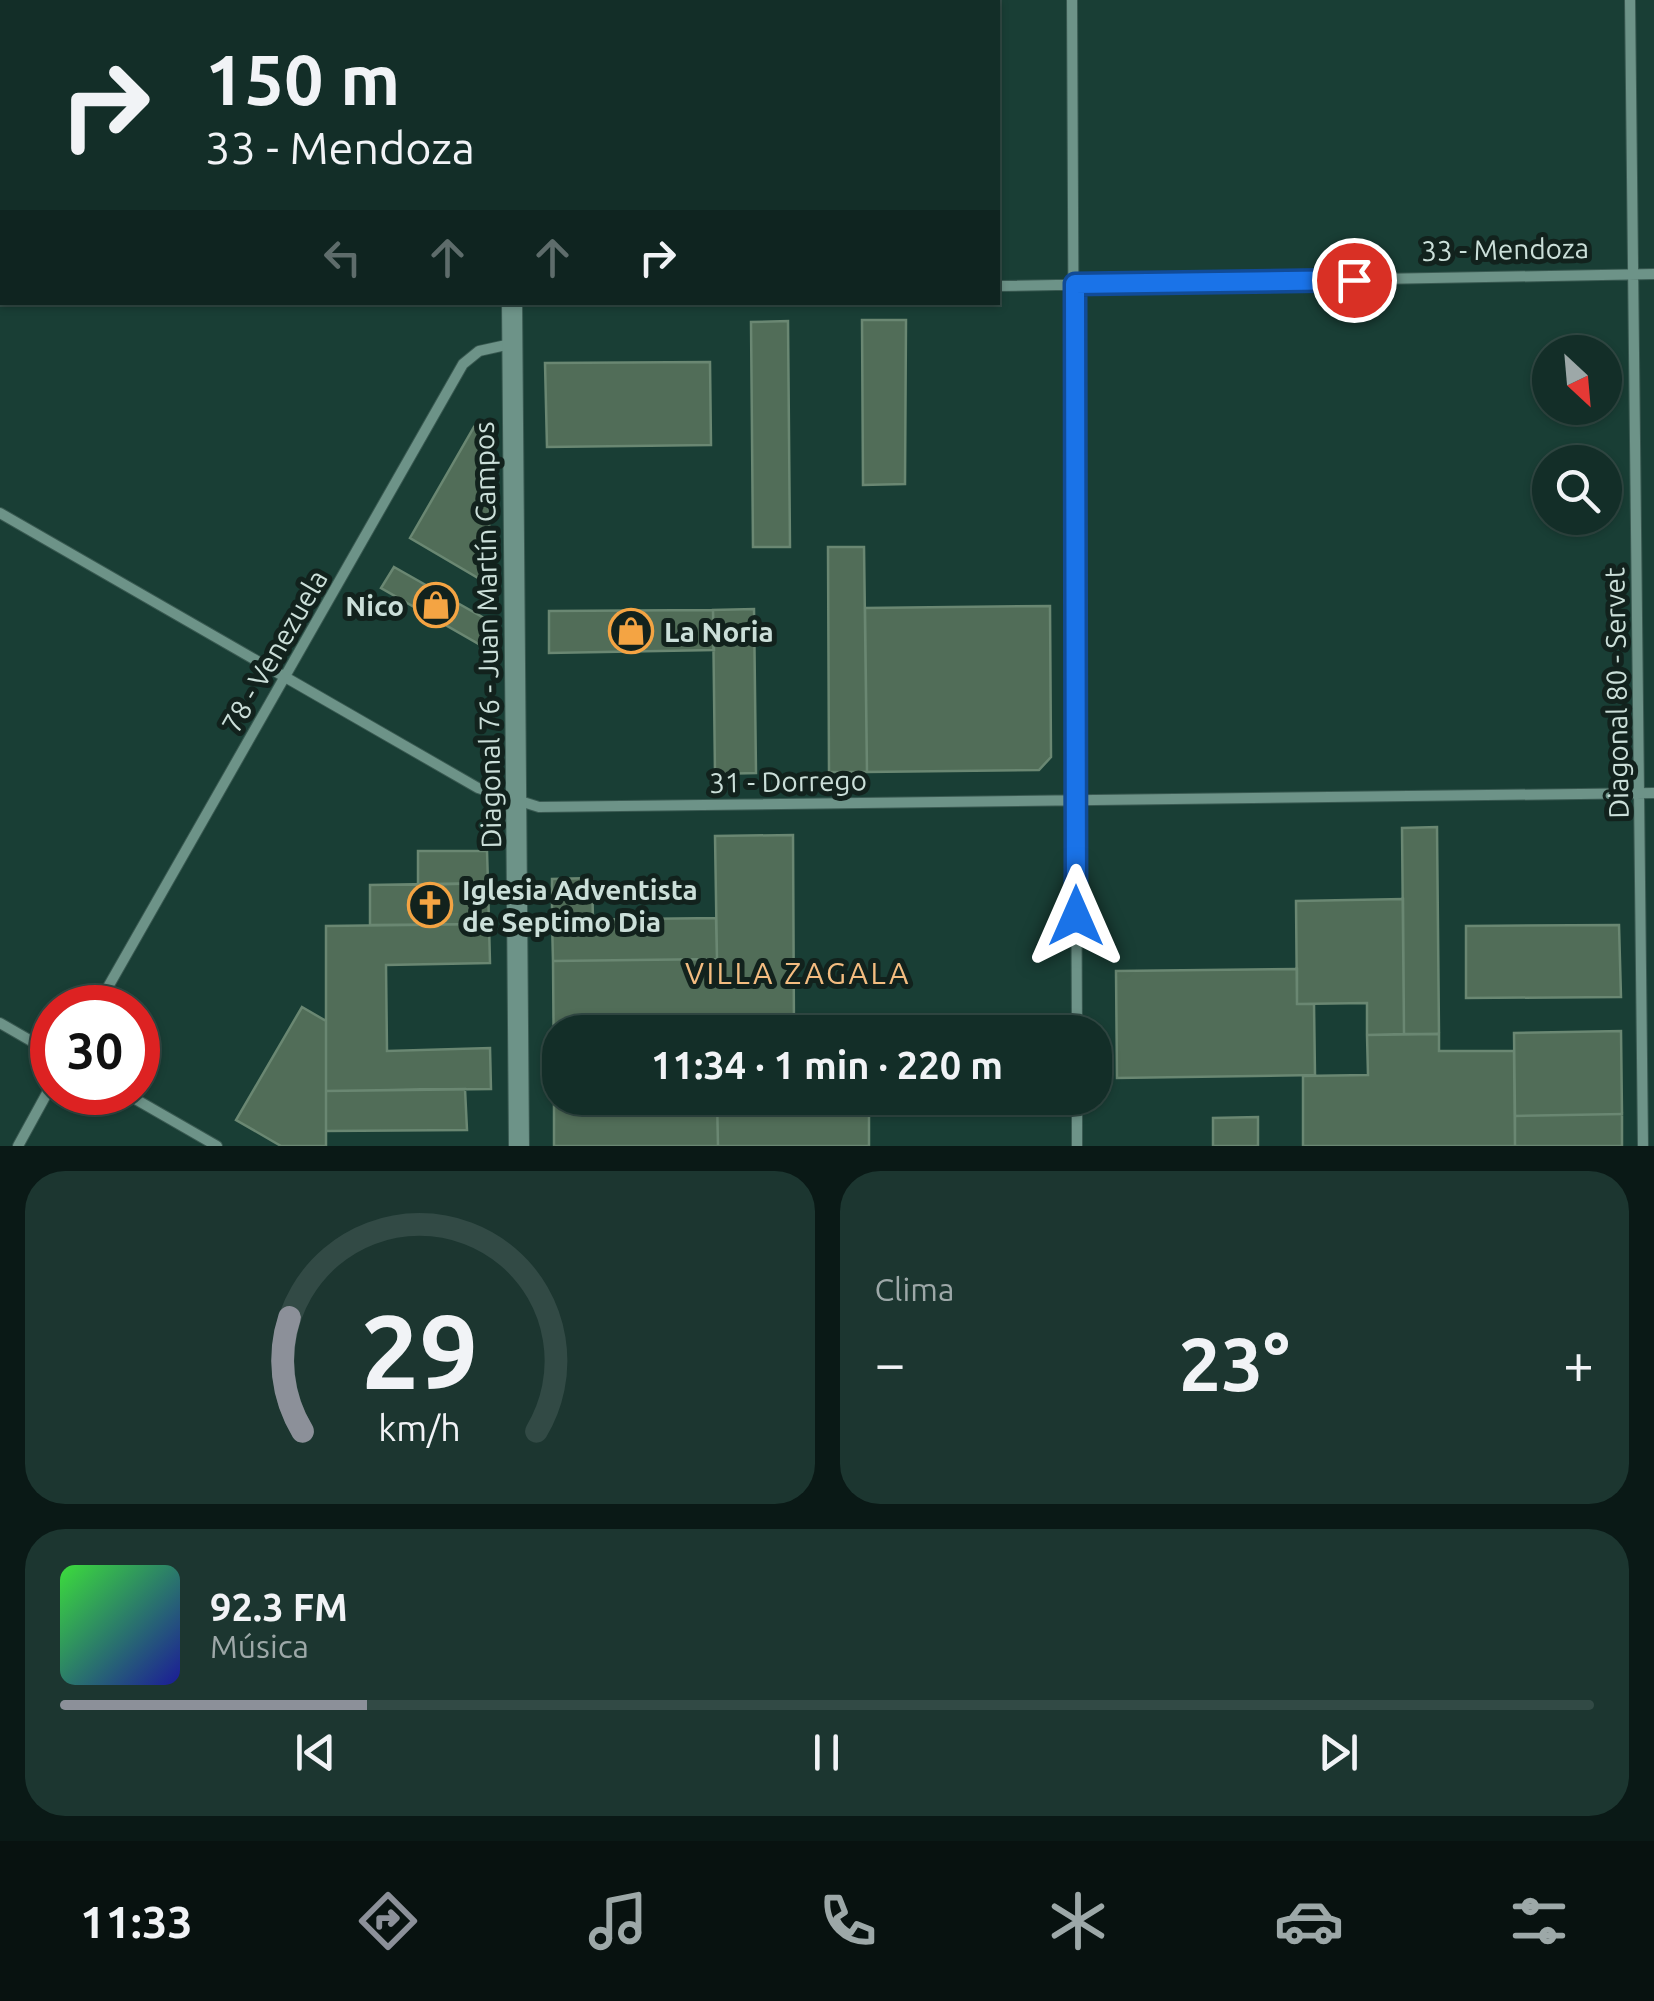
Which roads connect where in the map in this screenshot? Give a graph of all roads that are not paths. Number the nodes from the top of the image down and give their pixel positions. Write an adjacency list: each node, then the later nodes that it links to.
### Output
1 (1072, 0): 5 (street)
2 (1630, 0): 3 (street, Diagonal 80 - Servet)
3 (1633, 274): 4 (street, 33 - Mendoza); 5 (street, 33 - Mendoza); 12 (street, Diagonal 80 - Servet)
4 (1654, 274)
5 (1075, 284): 6 (street, 33 - Mendoza); 13 (street)
6 (1000, 286)
7 (512, 305): 8 (main road, Diagonal 76 - Juan Martín Campos)
8 (512, 344): 10 (street, 78 - Venezuela); 14 (main road, Diagonal 76 - Juan Martín Campos)
9 (0, 513): 10 (street, 31 - Dorrego)
10 (286, 676): 14 (street, 31 - Dorrego); 15 (street, 78 - Venezuela)
11 (1654, 793): 12 (street, 31 - Dorrego)
12 (1639, 794): 13 (street, 31 - Dorrego); 26 (street, Diagonal 80 - Servet)
13 (1076, 800): 14 (street, 31 - Dorrego); 16 (street)
14 (516, 801): 24 (main road, Diagonal 76 - Juan Martín Campos)
15 (109, 985)
16 (1077, 1015)
17 (0, 1023): 18 (street)
18 (30, 1040)
19 (160, 1113): 23 (street)
20 (35, 1115): 22 (street)
21 (1077, 1115): 25 (street)
22 (18, 1146)
23 (218, 1146)
24 (519, 1146)
25 (1077, 1146)
26 (1643, 1146)

